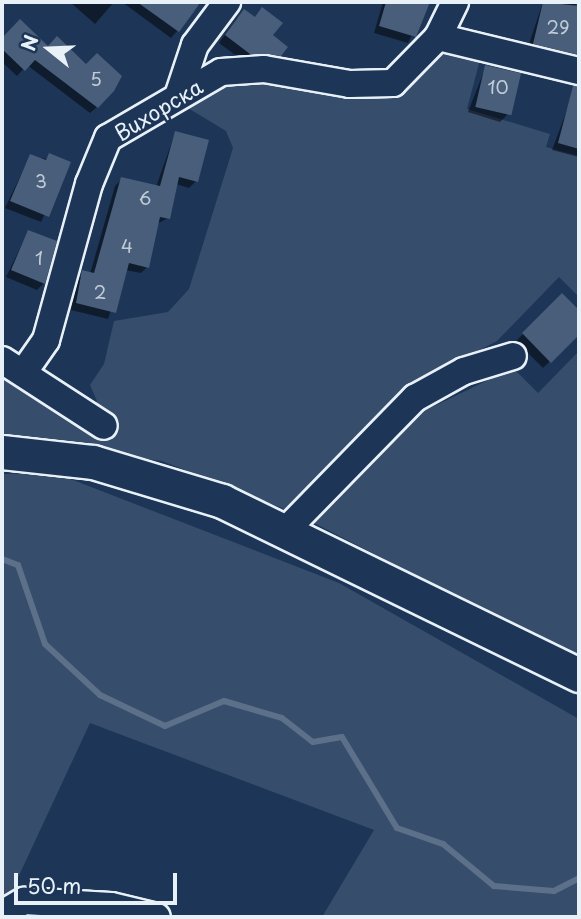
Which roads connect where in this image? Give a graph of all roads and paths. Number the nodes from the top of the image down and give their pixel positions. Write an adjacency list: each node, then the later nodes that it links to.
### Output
1 (228, 2): 5 (street)
2 (455, 2): 3 (street, Вихорска)
3 (438, 37): 4 (street); 5 (street, Вихорска)
4 (579, 71)
5 (178, 96): 7 (street, Вихорска)
6 (513, 356): 10 (street)
7 (13, 366): 8 (street)
8 (104, 426)
9 (2, 452): 10 (main road)
10 (286, 530): 11 (main road)
11 (579, 675)
12 (2, 914): 13 (street)
13 (157, 917)

